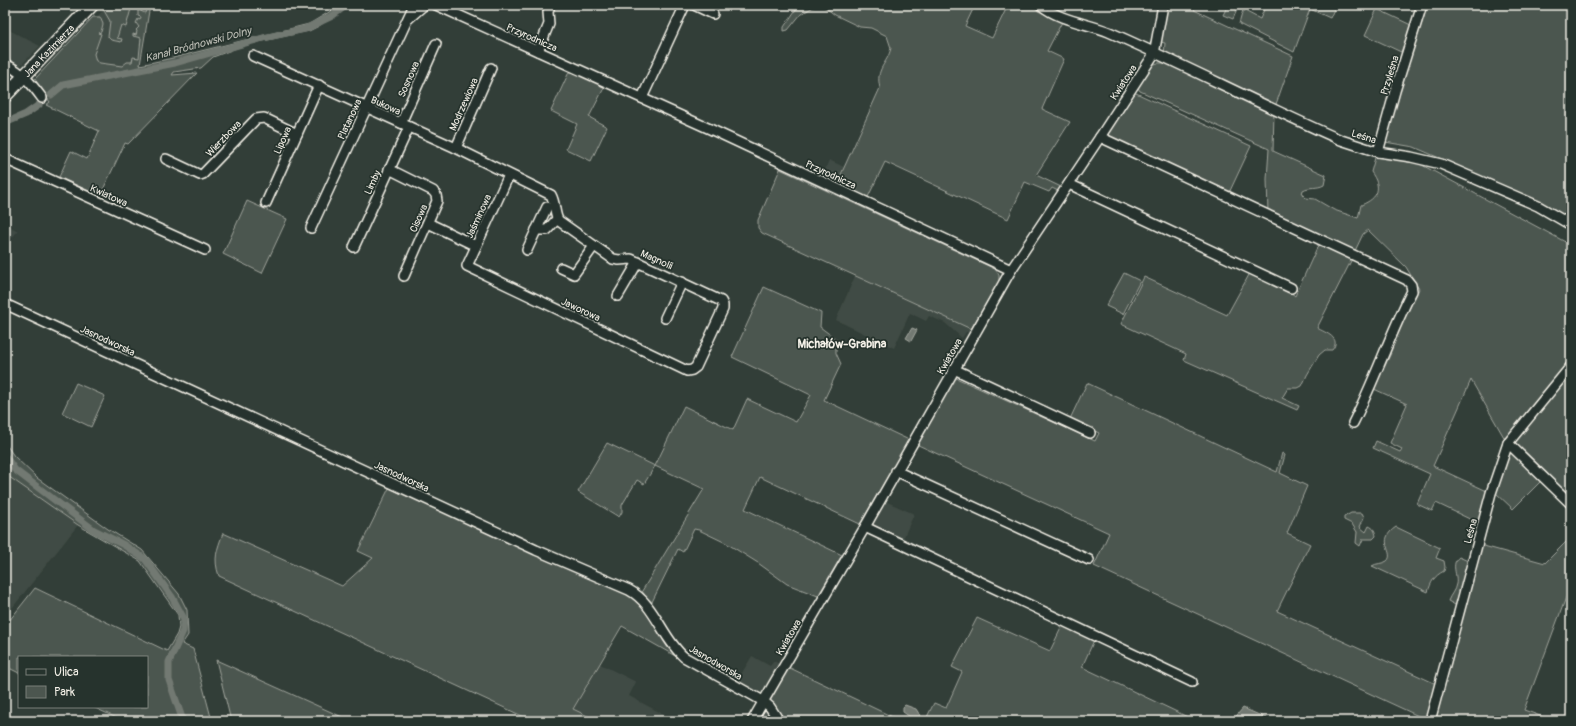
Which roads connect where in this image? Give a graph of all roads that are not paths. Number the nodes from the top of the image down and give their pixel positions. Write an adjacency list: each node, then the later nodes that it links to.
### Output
1 (92, 5): 19 (main road, Jana Kazimierza)
2 (414, 5): 12 (street, Platanowa)
3 (424, 5): 12 (street, Platanowa)
4 (436, 5): 14 (street, Przyrodnicza)
5 (550, 5): 14 (street)
6 (685, 5): 23 (street)
7 (694, 5): 11 (street)
8 (1041, 5): 15 (street, Leśna)
9 (1163, 5): 15 (street, Kwiatowa)
10 (1422, 5): 29 (street, Przyleśna)
11 (712, 14)
12 (407, 20): 24 (street, Platanowa)
13 (436, 44): 25 (street, Sosnowa)
14 (538, 51): 23 (street, Przyrodnicza)
15 (1154, 54): 27 (street, Kwiatowa); 29 (street, Leśna)
16 (253, 56): 20 (street, Bukowa)
17 (5, 64): 19 (street)
18 (491, 68): 28 (street, Modrzewiowa)
19 (25, 76): 21 (main road, Jana Kazimierza); 22 (street)
20 (319, 86): 24 (street, Bukowa); 26 (street, Lipowa)
21 (5, 96)
22 (42, 98)
23 (642, 98): 50 (street, Przyrodnicza)
24 (367, 108): 25 (street, Bukowa); 40 (street, Platanowa)
25 (405, 125): 28 (street, Bukowa); 32 (street, Limby)
26 (297, 134): 31 (street, Wierzbowa); 35 (street, Lipowa)
27 (1100, 137): 34 (street, Kwiatowa); 60 (street)
28 (456, 148): 33 (street, Bukowa)
29 (1378, 152): 39 (street, Leśna)
30 (5, 159): 45 (street, Kwiatowa)
31 (166, 159)
32 (390, 170): 38 (street, Cisowa); 44 (street, Limby)
33 (509, 174): 37 (street); 42 (street, Jaśminowa)
34 (1069, 184): 50 (street, Kwiatowa); 53 (street)
35 (266, 203)
36 (546, 207): 41 (street)
37 (557, 219): 41 (street); 43 (street, Magnolii)
38 (428, 223): 42 (street); 51 (street, Cisowa)
39 (1571, 226)
40 (311, 228)
41 (536, 230): 46 (street)
42 (476, 246): 48 (street, Jaśminowa)
43 (594, 246): 47 (street, Magnolii); 49 (street)
44 (354, 247)
45 (204, 250)
46 (527, 250)
47 (638, 262): 52 (street, Magnolii); 54 (street)
48 (466, 266): 59 (street, Jaworowa)
49 (562, 268)
50 (1011, 270): 58 (street, Kwiatowa)
51 (404, 276)
52 (682, 282): 56 (street); 59 (street, Magnolii)
53 (1291, 288)
54 (618, 296)
55 (5, 304): 68 (street, Jasnodworska)
56 (665, 318)
57 (1571, 366): 62 (street, Leśna)
58 (954, 369): 61 (street); 63 (street, Kwiatowa)
59 (687, 371)
60 (1353, 423)
61 (1090, 433)
62 (1508, 443): 64 (street); 71 (street, Leśna)
63 (896, 471): 65 (street, Kwiatowa); 66 (street)
64 (1571, 504)
65 (865, 527): 67 (street); 68 (street, Kwiatowa)
66 (1089, 560)
67 (1192, 682)
68 (763, 701): 69 (street, Kwiatowa); 70 (street)
69 (752, 721)
70 (779, 721)
71 (1430, 721)

